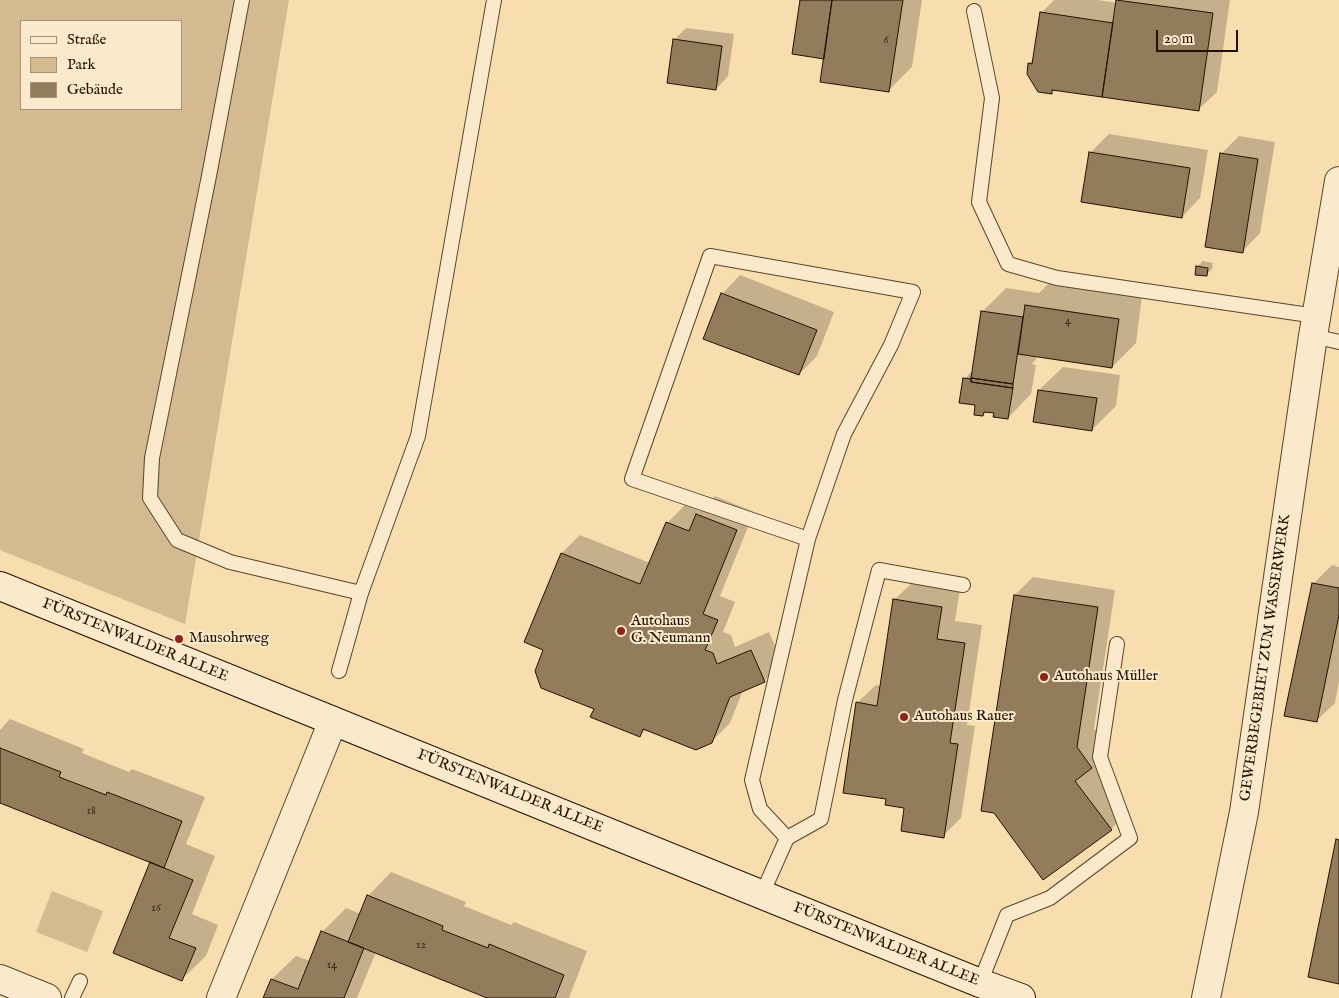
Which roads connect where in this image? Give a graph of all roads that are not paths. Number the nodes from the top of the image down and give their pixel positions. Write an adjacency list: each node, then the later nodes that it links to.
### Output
1 (242, 0): 9 (lane)
2 (494, 0): 9 (lane)
3 (974, 11): 5 (lane)
4 (1339, 180): 5 (street, GEWERBEGEBIET ZUM WASSERWERK)
5 (1323, 331): 22 (street, GEWERBEGEBIET ZUM WASSERWERK)
6 (808, 539): 6 (lane); 13 (lane)
7 (963, 585): 13 (lane)
8 (0, 586): 12 (street, FÜRSTENWALDER ALLEE)
9 (361, 593): 11 (lane)
10 (1117, 644): 17 (lane)
11 (339, 670)
12 (333, 721): 14 (street, FÜRSTENWALDER ALLEE); 20 (street)
13 (787, 838): 14 (lane)
14 (762, 894): 17 (street, FÜRSTENWALDER ALLEE)
15 (0, 979): 18 (street)
16 (80, 981): 19 (lane)
17 (980, 983): 21 (street, FÜRSTENWALDER ALLEE)
18 (47, 998)
19 (72, 998)
20 (221, 998)
21 (1020, 998)
22 (1206, 998)

